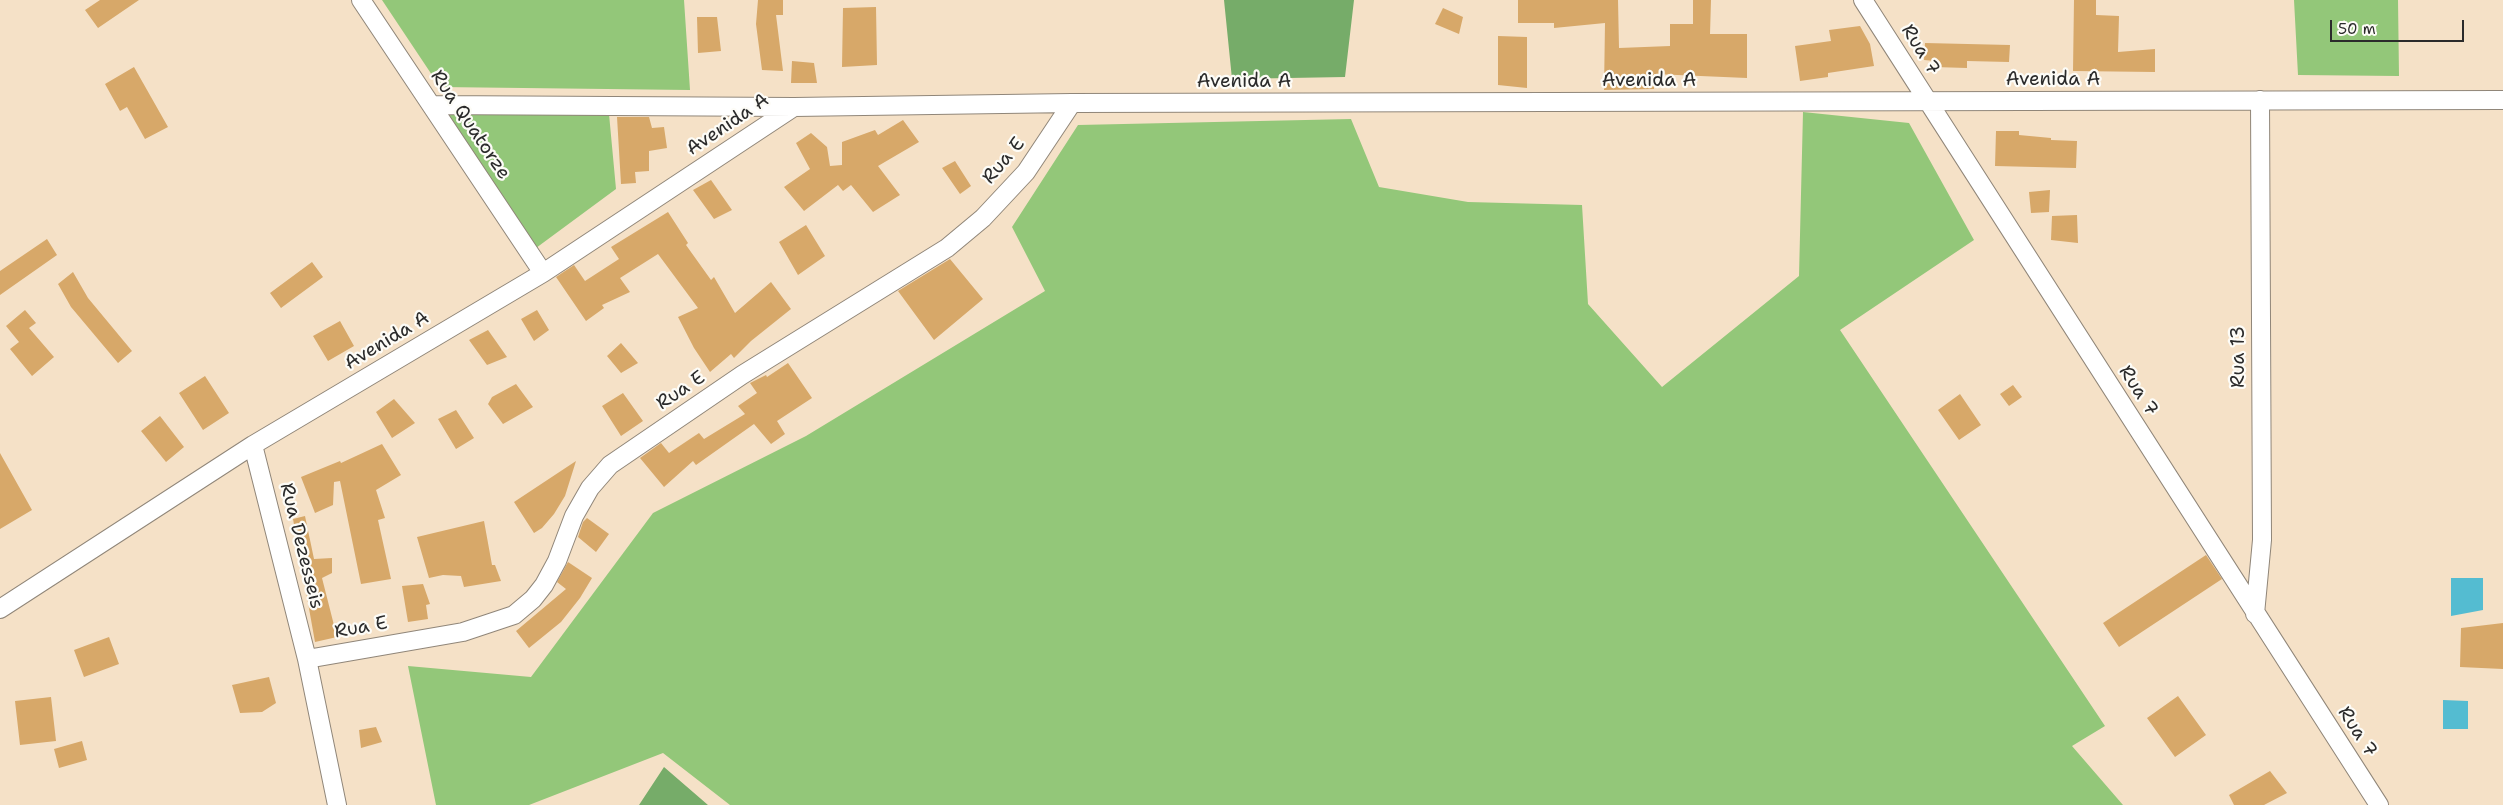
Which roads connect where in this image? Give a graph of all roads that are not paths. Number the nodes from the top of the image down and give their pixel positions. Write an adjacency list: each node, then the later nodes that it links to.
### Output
1 (361, 0): 7 (street, Rua Quatorze)
2 (1863, 0): 6 (street, Rua 7)
3 (2260, 100): 4 (street, Avenida A); 6 (street, Avenida A); 12 (street, Rua 13)
4 (2503, 100)
5 (1072, 103): 6 (street, Avenida A); 8 (street, Avenida A); 13 (street, Rua E)
6 (1928, 103): 12 (street, Rua 7)
7 (431, 105): 8 (street, Avenida A); 9 (street, Rua Quatorze)
8 (794, 107): 9 (street, Avenida A)
9 (543, 273): 10 (street, Avenida A)
10 (253, 444): 11 (street, Avenida A); 13 (street, Rua Dezesseis)
11 (0, 609)
12 (2255, 614): 15 (street, Rua 7)
13 (307, 659): 14 (street, Rua Dezesseis)
14 (337, 805)
15 (2378, 805)

